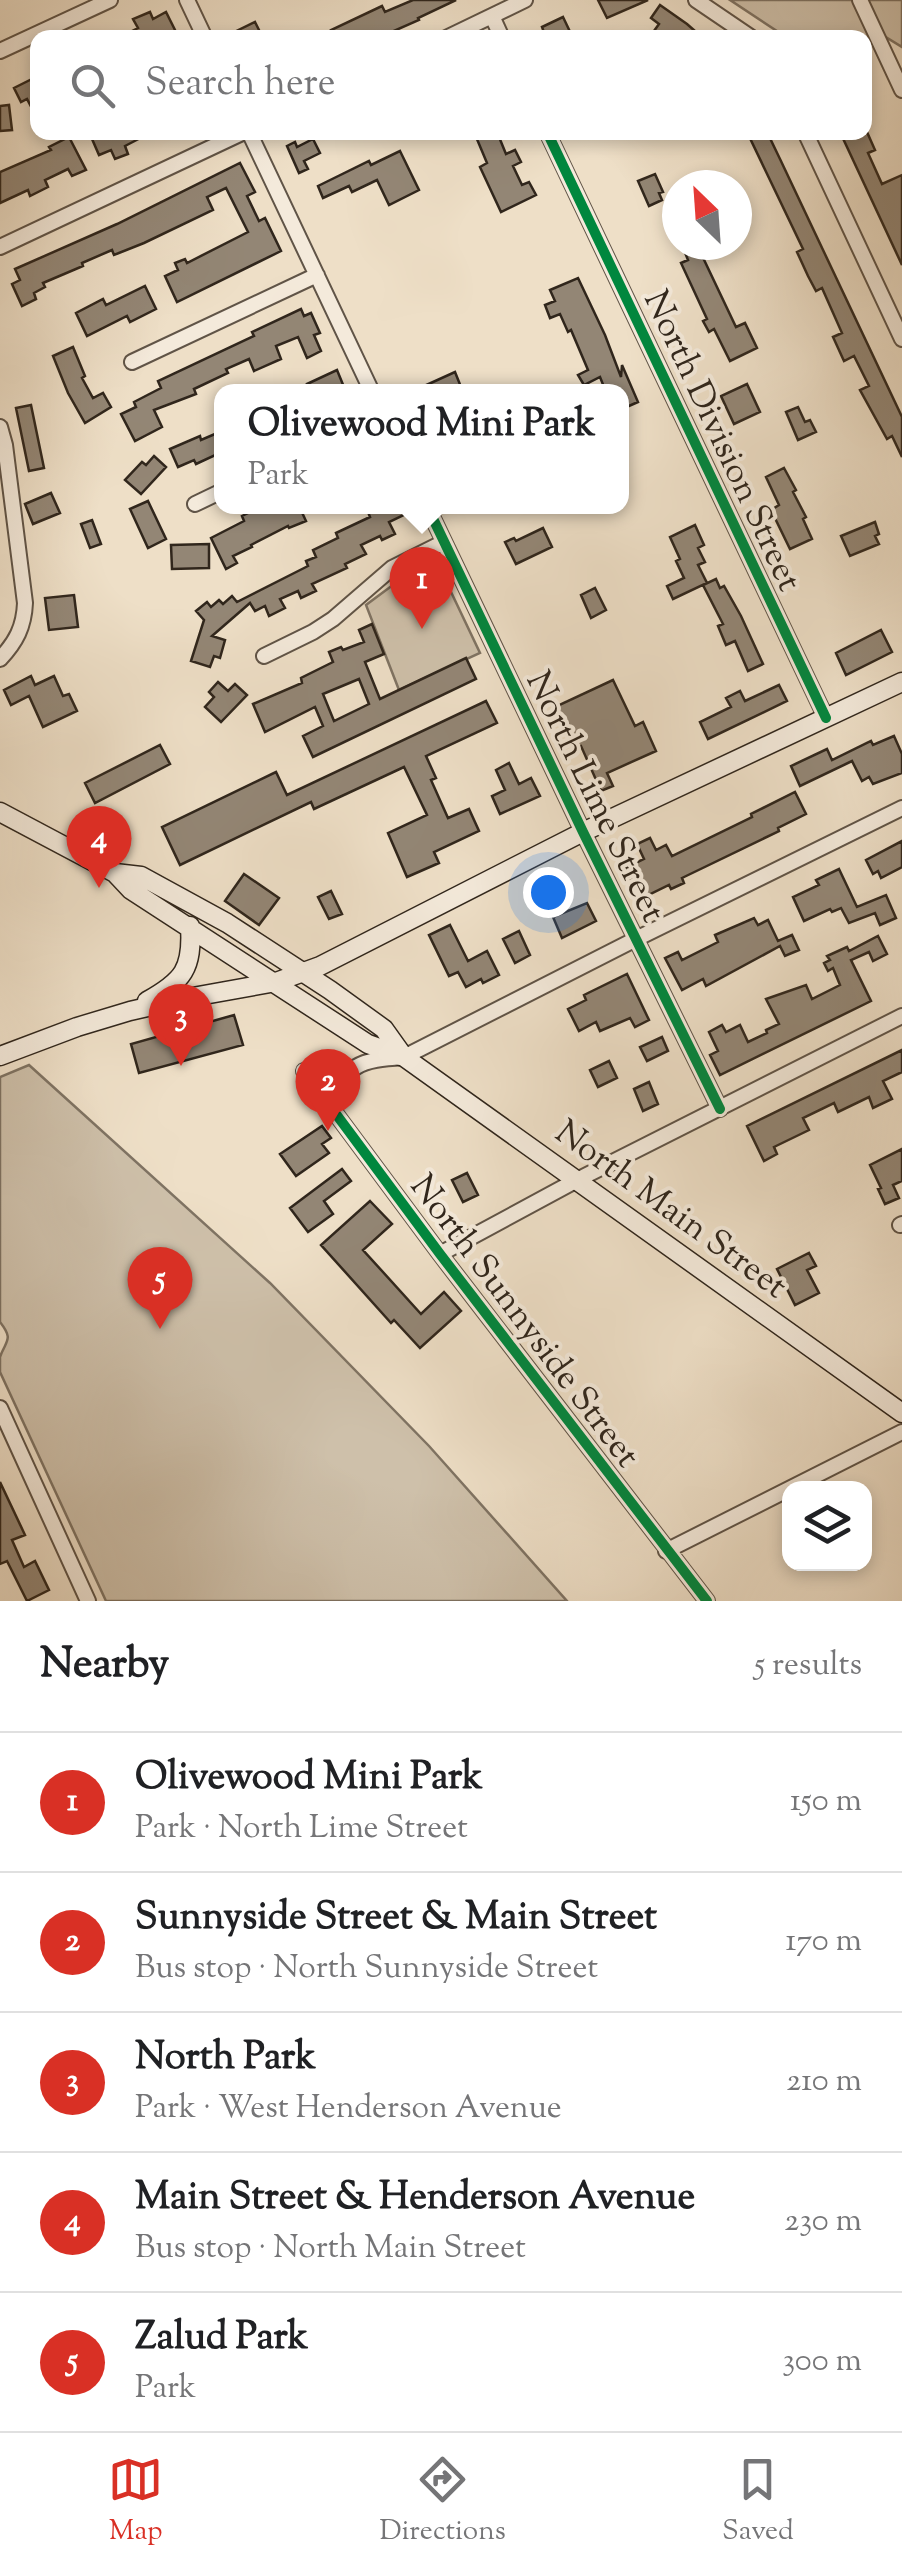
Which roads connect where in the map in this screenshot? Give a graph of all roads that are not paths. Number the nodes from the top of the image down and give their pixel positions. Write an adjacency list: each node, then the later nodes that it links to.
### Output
1 (110, 0): 7 (street)
2 (187, 0): 8 (street)
3 (525, 0): 6 (street)
4 (696, 0): 11 (street)
5 (860, 0): 14 (street)
6 (492, 16): 9 (street); 10 (street)
7 (45, 30)
8 (201, 30)
9 (463, 30)
10 (498, 30)
11 (740, 30)
12 (30, 37): 13 (street)
13 (0, 51)
14 (902, 90)
15 (230, 140): 19 (street)
16 (251, 140): 20 (street)
17 (551, 140): 32 (street, North Division Street)
18 (809, 140): 21 (street)
19 (0, 247)
20 (317, 275): 22 (street); 23 (street)
21 (902, 339)
22 (132, 362)
23 (368, 384)
24 (0, 427): 30 (street)
25 (214, 495): 26 (street)
26 (196, 504)
27 (431, 514): 28 (street, North Lime Street)
28 (444, 542): 29 (street); 35 (street, North Lime Street)
29 (264, 656)
30 (0, 659)
31 (902, 682): 32 (main road)
32 (826, 718): 35 (main road)
33 (902, 808): 38 (street)
34 (0, 812): 36 (main road, North Main Street)
35 (584, 832): 38 (street, North Lime Street); 39 (main road)
36 (115, 872): 37 (main road, North Main Street); 39 (main road, North Main Street)
37 (190, 926): 40 (main road, North Main Street); 41 (main road)
38 (636, 939): 44 (street); 46 (street, North Lime Street)
39 (303, 973): 40 (main road); 44 (main road, North Main Street)
40 (276, 982): 41 (main road); 44 (main road, North Main Street)
41 (130, 1011): 43 (main road)
42 (902, 1016): 46 (street)
43 (0, 1056)
44 (404, 1057): 47 (street); 48 (main road, North Main Street)
45 (304, 1071): 47 (street, North Sunnyside Street)
46 (720, 1109): 48 (street)
47 (335, 1110): 49 (street, North Sunnyside Street)
48 (577, 1180): 49 (street); 51 (main road, North Main Street)
49 (440, 1254): 53 (street, North Sunnyside Street)
50 (0, 1408): 54 (street)
51 (902, 1413)
52 (902, 1432): 53 (street)
53 (666, 1550): 55 (street, North Sunnyside Street)
54 (88, 1601)
55 (707, 1601)

